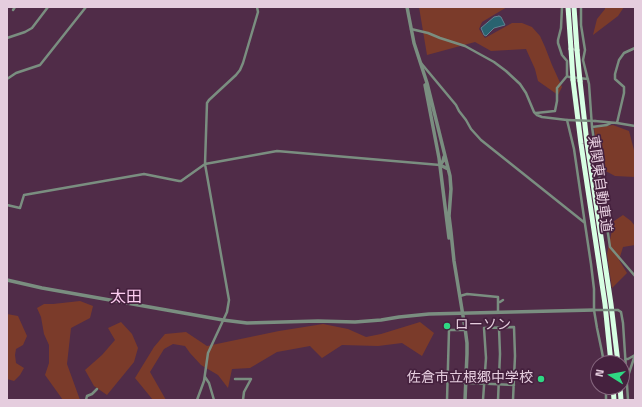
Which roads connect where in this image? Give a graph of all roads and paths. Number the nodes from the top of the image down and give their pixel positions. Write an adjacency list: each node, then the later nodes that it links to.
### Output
1 (48, 7): 10 (street)
2 (86, 7): 15 (street)
3 (258, 7): 24 (street)
4 (408, 7): 9 (street)
5 (562, 7): 14 (street)
6 (568, 7): 42 (highway, 東関東自動車道, bridge)
7 (574, 7): 43 (highway, 東関東自動車道, bridge)
8 (581, 7): 16 (street)
9 (411, 29): 12 (street); 17 (street)
10 (7, 38)
11 (635, 48): 20 (street)
12 (419, 60): 13 (street); 28 (street)
13 (422, 70): 23 (street); 25 (street)
14 (566, 76): 16 (street); 17 (street)
15 (7, 79)
16 (588, 79): 21 (street)
17 (536, 113): 18 (street)
18 (567, 120): 19 (street, bridge); 28 (street)
19 (611, 123): 20 (street); 21 (street)
20 (617, 123): 22 (street)
21 (592, 126): 30 (street)
22 (635, 126)
23 (445, 154): 25 (street); 26 (street)
24 (205, 164): 25 (street); 27 (street); 38 (street)
25 (440, 165): 26 (street); 29 (street)
26 (448, 169): 29 (street)
27 (7, 205)
28 (585, 224): 35 (street)
29 (454, 261): 32 (street)
30 (635, 276)
31 (7, 280): 38 (street)
32 (460, 296): 34 (street); 37 (street)
33 (503, 300): 34 (street)
34 (498, 302): 36 (street)
35 (594, 310): 36 (street); 41 (street); 44 (street, bridge)
36 (498, 312): 37 (street)
37 (463, 313): 38 (street); 50 (street)
38 (223, 320): 47 (street)
39 (499, 328): 51 (street); 52 (street); 53 (street)
40 (463, 330): 49 (street)
41 (603, 355)
42 (610, 355)
43 (617, 355)
44 (625, 355)
45 (635, 355): 46 (street)
46 (630, 369)
47 (204, 376): 56 (street); 57 (street)
48 (235, 379): 58 (street)
49 (448, 382): 50 (street); 59 (street)
50 (466, 382): 51 (street); 60 (street)
51 (484, 384): 52 (street); 61 (street)
52 (499, 384): 53 (street); 62 (street)
53 (514, 385): 63 (street)
54 (97, 389): 55 (street)
55 (86, 400)
56 (197, 400)
57 (214, 400)
58 (243, 400)
59 (447, 400)
60 (465, 400)
61 (483, 400)
62 (498, 400)
63 (513, 400)

